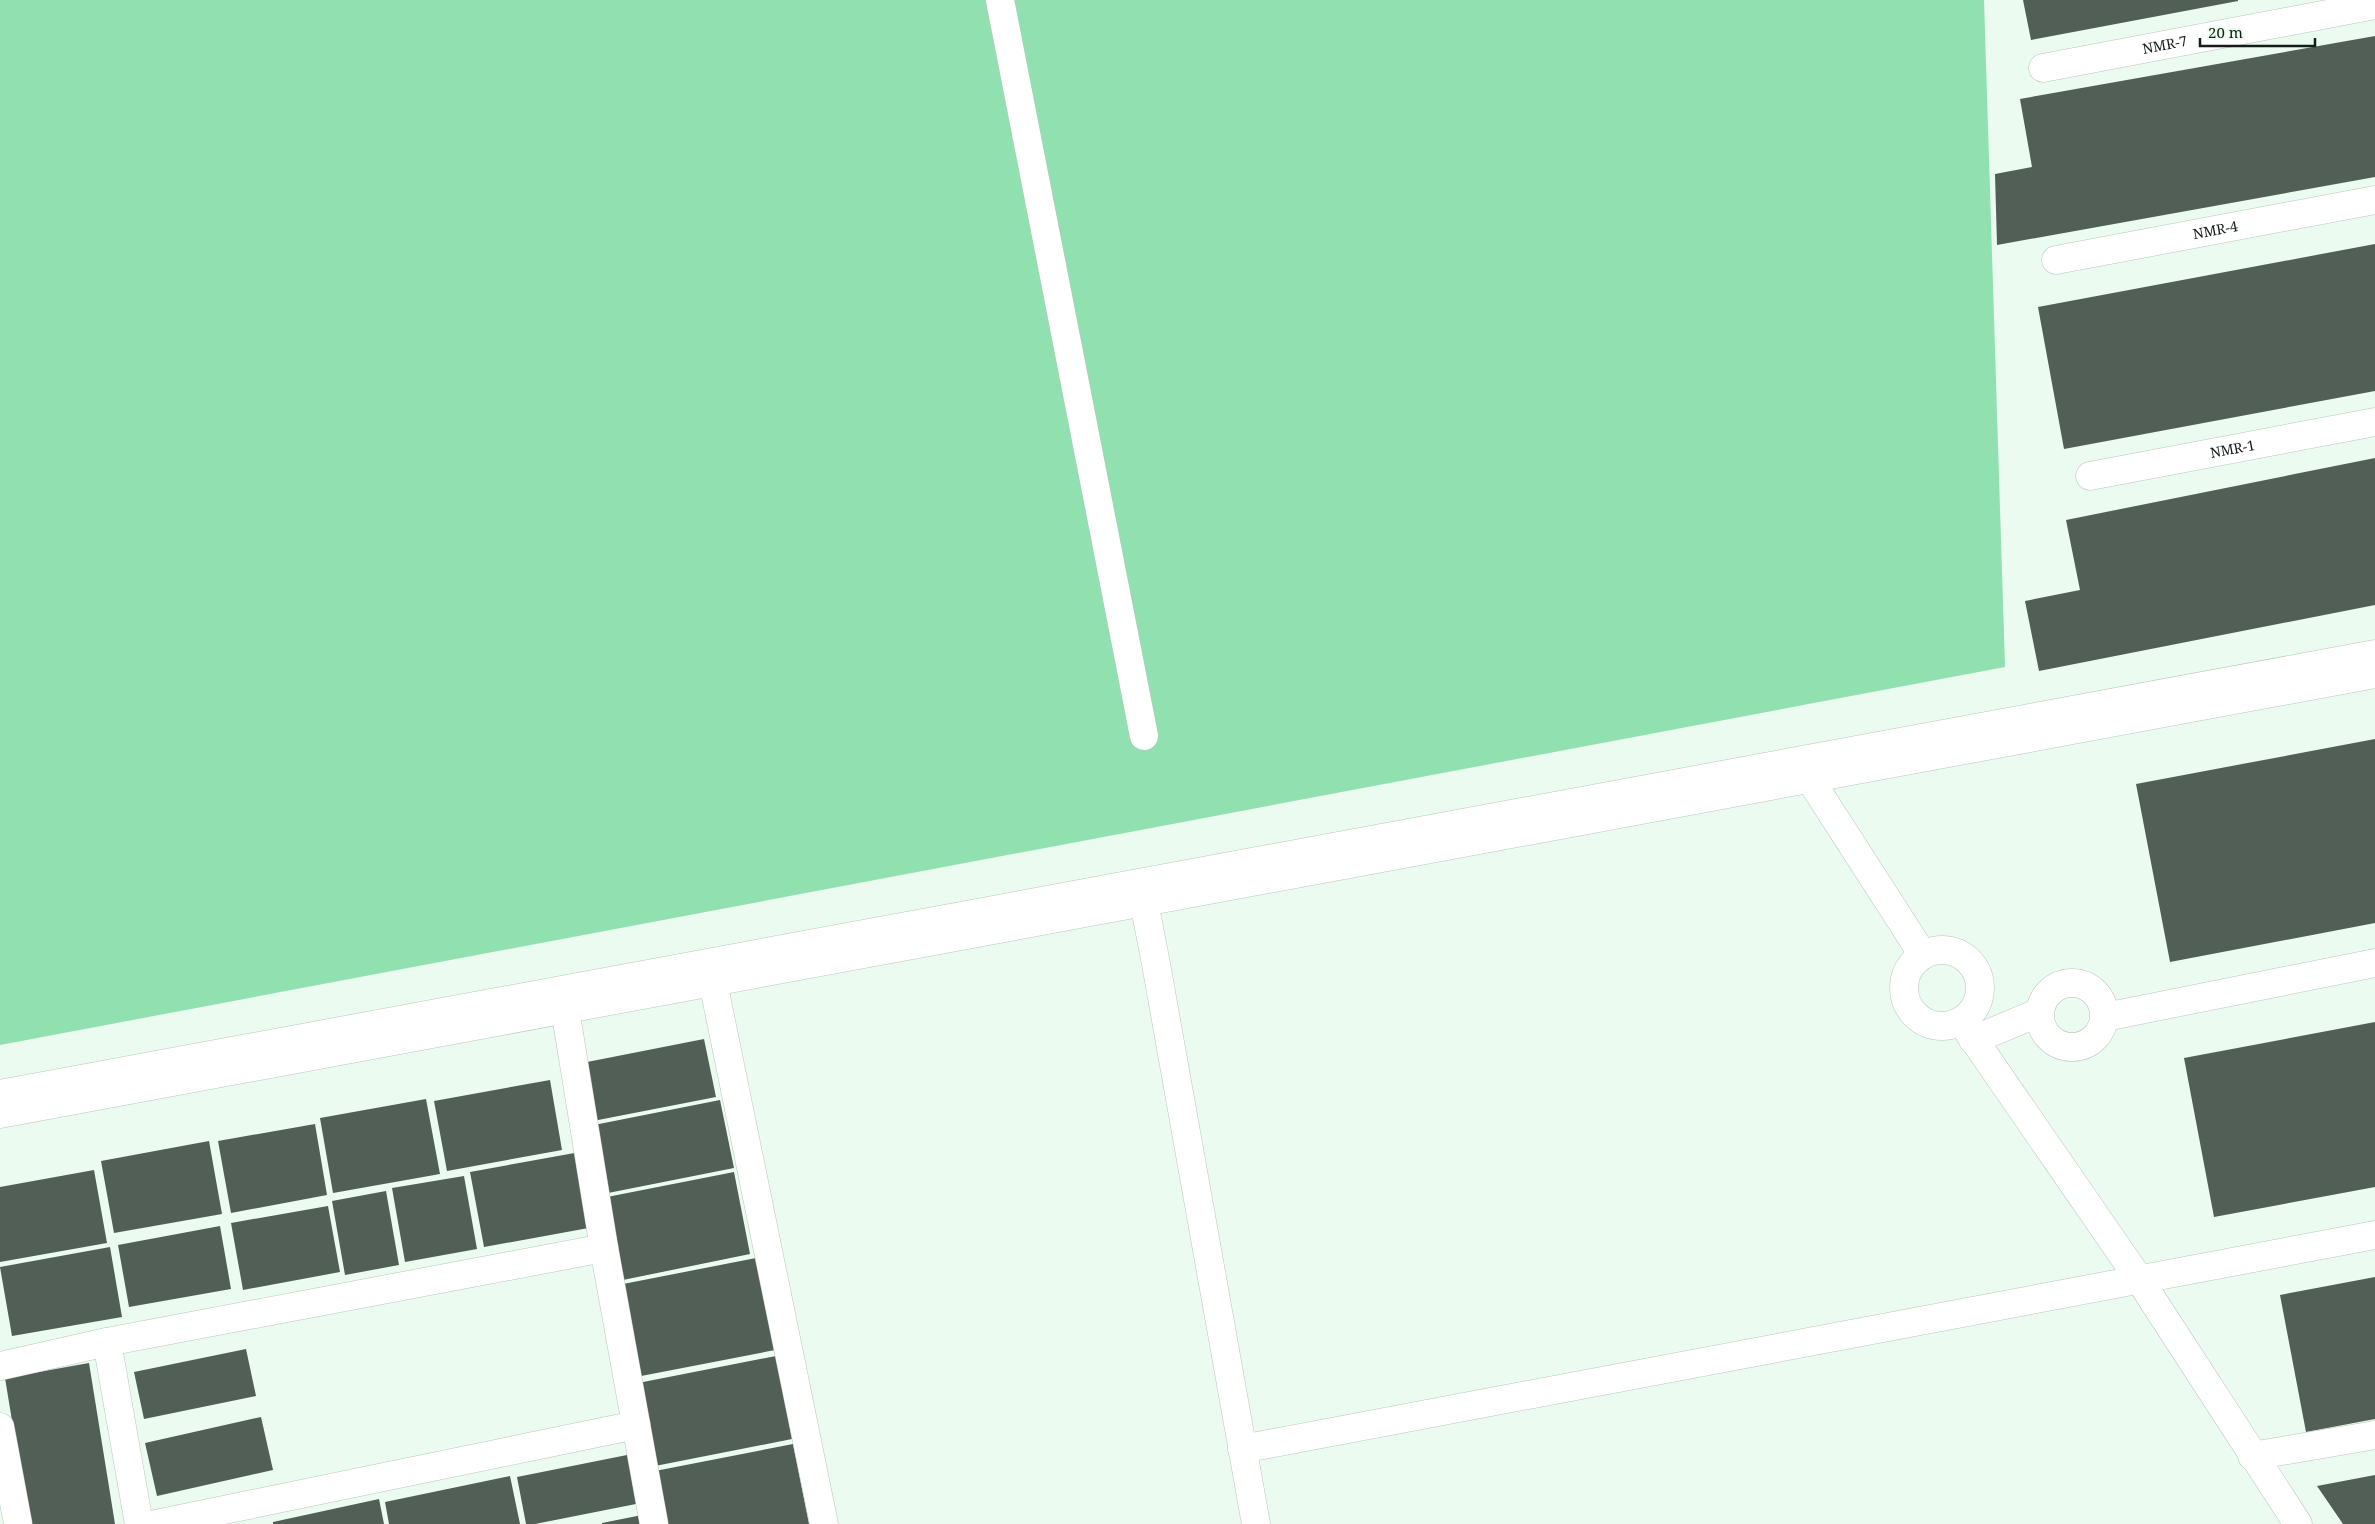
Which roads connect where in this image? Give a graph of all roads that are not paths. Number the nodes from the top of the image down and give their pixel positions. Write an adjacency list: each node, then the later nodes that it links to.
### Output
1 (1000, 0): 10 (street)
2 (2375, 5): 3 (street, NMR-7)
3 (2043, 68)
4 (2375, 200): 5 (street, NMR-4)
5 (2056, 260)
6 (2375, 422): 7 (street, NMR-1)
7 (2090, 476)
8 (2375, 654): 11 (street)
9 (2375, 674): 11 (street)
10 (1144, 736)
11 (1804, 770): 12 (street); 13 (street)
12 (1141, 892): 15 (street); 20 (street); 30 (street)
13 (1923, 955): 19 (street); 19 (street)
14 (2375, 964): 18 (street)
15 (713, 982): 16 (street); 36 (street)
16 (565, 1009): 21 (street); 23 (street)
17 (2040, 1012): 18 (street); 18 (street); 19 (street)
18 (2104, 1018)
19 (1967, 1030): 24 (street)
20 (0, 1094)
21 (0, 1114)
22 (2375, 1235): 24 (street)
23 (604, 1248): 25 (street); 27 (street)
24 (2139, 1279): 30 (street); 31 (street)
25 (107, 1342): 26 (street); 33 (street)
26 (0, 1366)
27 (636, 1425): 34 (street); 35 (street)
28 (0, 1427): 32 (street)
29 (2375, 1435): 31 (street)
30 (1242, 1449): 37 (street)
31 (2252, 1456): 38 (street)
32 (18, 1524)
33 (139, 1524)
34 (156, 1524)
35 (654, 1524)
36 (824, 1524)
37 (1256, 1524)
38 (2298, 1524)

